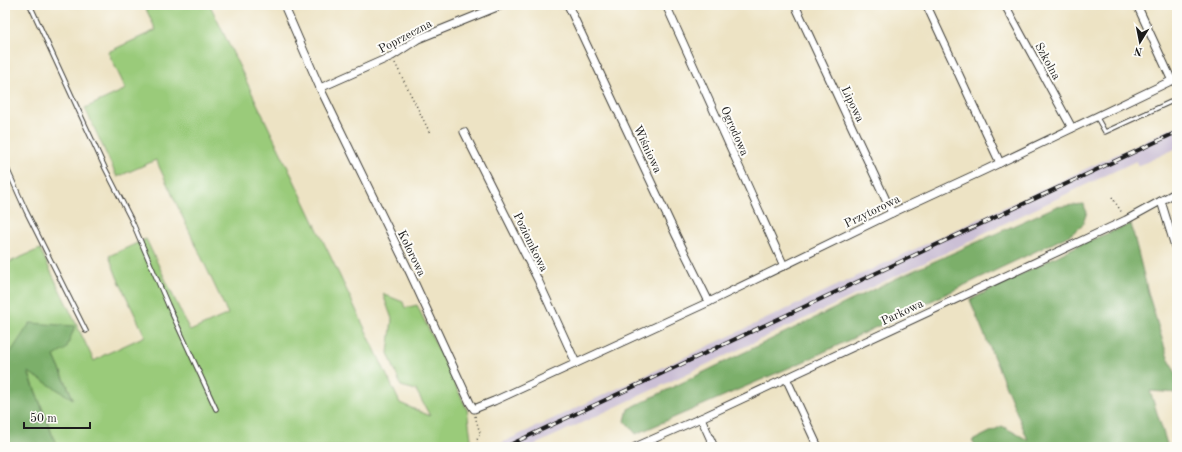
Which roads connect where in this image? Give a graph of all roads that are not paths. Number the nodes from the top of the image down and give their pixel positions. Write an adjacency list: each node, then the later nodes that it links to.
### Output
1 (30, 5): 27 (lane)
2 (284, 5): 11 (street, Kolorowa)
3 (502, 5): 11 (street, Poprzeczna)
4 (568, 5): 23 (street, Wiśniowa)
5 (666, 5): 22 (street, Ogrodowa)
6 (795, 5): 20 (street, Lipowa)
7 (1005, 5): 14 (street, Szkolna)
8 (1137, 5): 10 (street)
9 (927, 6): 16 (street)
10 (1174, 79): 13 (street, Przytorowa)
11 (320, 88): 25 (street, Kolorowa)
12 (1177, 99): 13 (lane)
13 (1096, 116): 14 (street, Przytorowa)
14 (1072, 128): 16 (street, Przytorowa)
15 (464, 132): 25 (street, Poziomkowa)
16 (1000, 163): 20 (street, Przytorowa)
17 (5, 164): 24 (lane)
18 (1177, 192): 19 (street, Parkowa)
19 (1160, 201): 21 (street); 26 (street, Parkowa)
20 (892, 213): 22 (street, Przytorowa)
21 (1177, 253)
22 (784, 266): 23 (street, Przytorowa)
23 (709, 302): 25 (street, Przytorowa)
24 (86, 331)
25 (576, 363)
26 (786, 378): 28 (street, Parkowa); 31 (street)
27 (216, 409)
28 (701, 418): 29 (street, Parkowa); 30 (street)
29 (635, 447)
30 (714, 447)
31 (818, 447)

